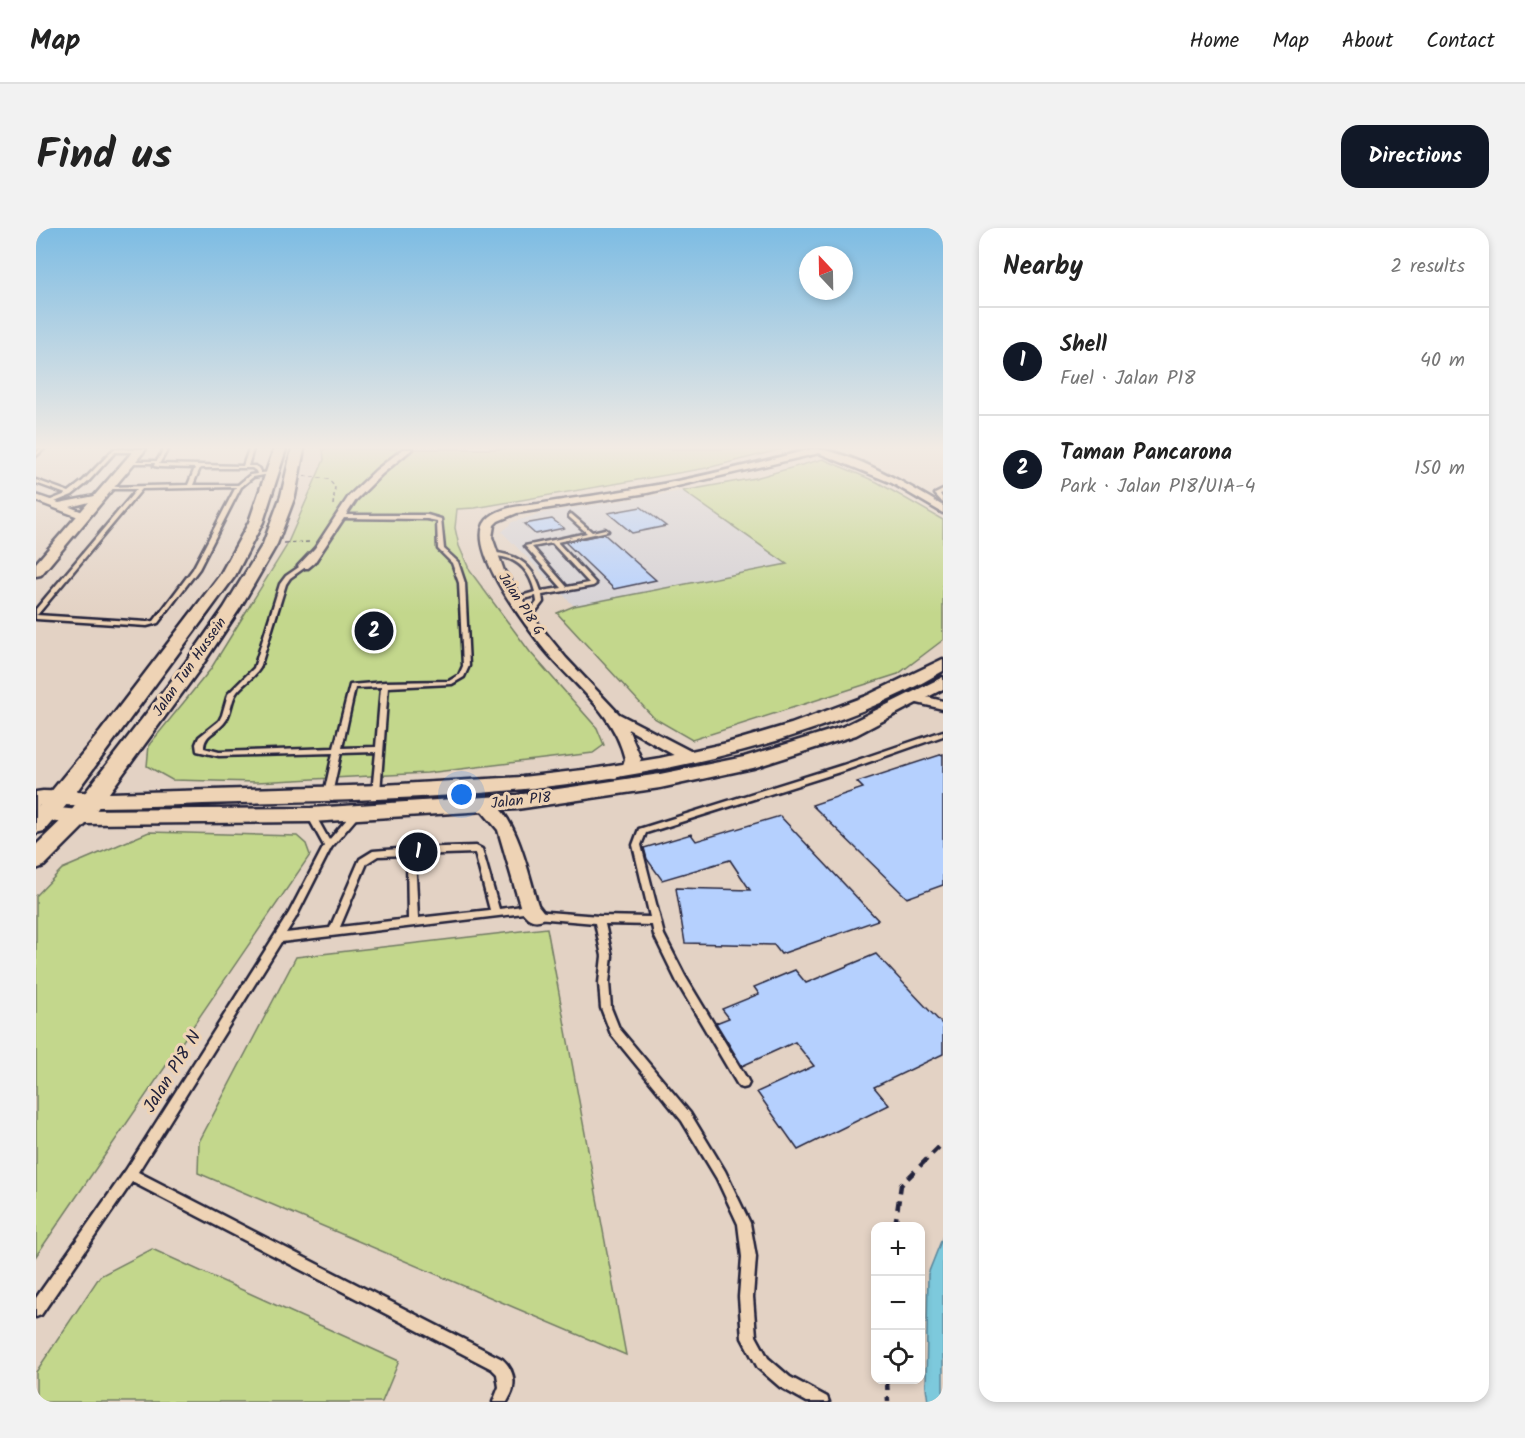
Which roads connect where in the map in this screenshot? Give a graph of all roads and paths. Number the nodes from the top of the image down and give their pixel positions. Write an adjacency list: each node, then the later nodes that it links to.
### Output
1 (49, 504): 11 (street)
2 (60, 504): 11 (street)
3 (95, 504): 12 (street)
4 (127, 504): 26 (lane)
5 (230, 504): 26 (lane)
6 (260, 504): 42 (main road, Jalan Tun Hussein)
7 (284, 504): 41 (main road, Jalan Tun Hussein)
8 (333, 504): 14 (path)
9 (351, 504): 14 (street)
10 (557, 504): 20 (street, Jalan P18 G)
11 (52, 505): 12 (street)
12 (84, 516): 22 (street)
13 (571, 516): 16 (lane)
14 (339, 517): 17 (street); 29 (lane)
15 (605, 531): 16 (lane)
16 (591, 534): 18 (lane)
17 (325, 541): 19 (path); 21 (street)
18 (553, 541): 23 (lane); 23 (lane)
19 (286, 543)
20 (491, 554): 24 (lane); 25 (street, Jalan P18 G)
21 (304, 566): 34 (lane)
22 (36, 572)
23 (566, 589): 24 (lane)
24 (539, 592): 25 (lane); 27 (lane)
25 (514, 599): 27 (street, Jalan P18 G)
26 (36, 615)
27 (528, 618): 31 (street, Jalan P18 G)
28 (943, 664): 35 (street, Jalan P18)
29 (385, 684): 33 (lane); 34 (lane)
30 (942, 691): 39 (street, Jalan P18)
31 (615, 717): 35 (street, Jalan P18 G); 36 (street, Jalan P18 G)
32 (943, 733): 52 (lane)
33 (379, 749): 34 (lane); 37 (lane)
34 (338, 751): 38 (lane)
35 (691, 758): 36 (street, Jalan P18)
36 (612, 774): 37 (street, Jalan P18)
37 (376, 793): 38 (street, Jalan P18)
38 (328, 794): 41 (street, Jalan P18)
39 (517, 802): 40 (street, Jalan P18); 45 (street)
40 (485, 805): 43 (street, Jalan P18); 45 (street)
41 (85, 808): 42 (street); 44 (street, Jalan P18); 48 (main road, Jalan Tun Hussein)
42 (43, 810)
43 (356, 814): 44 (street, Jalan P18); 46 (lane, Jalan P18 N)
44 (311, 815): 46 (lane)
45 (506, 828): 50 (street)
46 (328, 846): 55 (lane, Jalan P18 N)
47 (411, 851): 49 (lane); 53 (lane); 54 (lane)
48 (36, 860)
49 (495, 912): 50 (lane); 53 (lane)
50 (533, 912): 51 (lane)
51 (600, 920): 52 (lane); 63 (lane)
52 (655, 921): 56 (lane)
53 (413, 923): 54 (lane)
54 (334, 931): 55 (lane)
55 (279, 938): 58 (lane, Jalan P18 N)
56 (742, 1083)
57 (943, 1143): 59 (path)
58 (130, 1174): 60 (lane, Jalan P18 N); 62 (lane)
59 (896, 1222)
60 (36, 1310)
61 (887, 1384): 64 (path)
62 (500, 1402)
63 (822, 1402)
64 (888, 1402)

